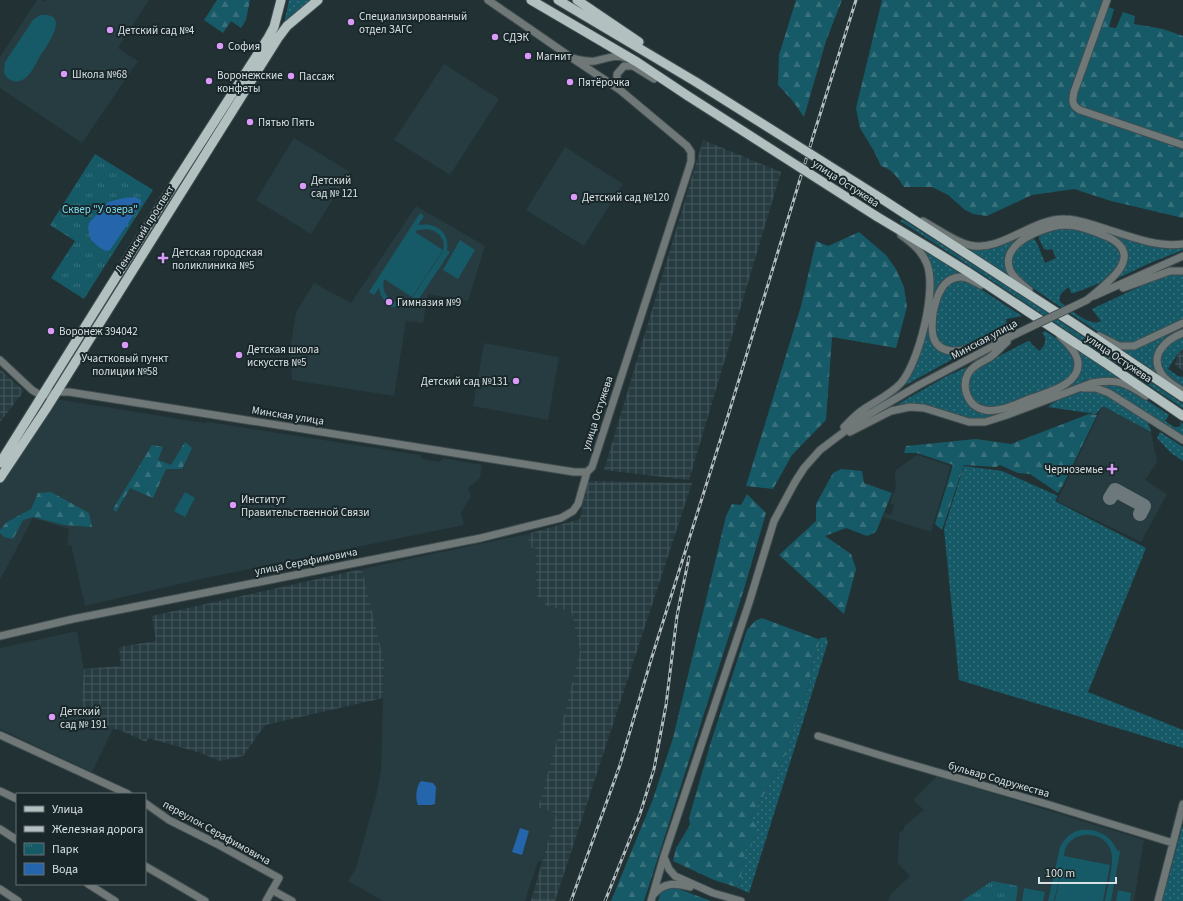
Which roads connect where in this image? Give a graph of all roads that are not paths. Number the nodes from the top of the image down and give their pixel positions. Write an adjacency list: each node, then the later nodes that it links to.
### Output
1 (281, 0): 31 (main road, Ленинский проспект)
2 (318, 0): 29 (main road, Ленинский проспект)
3 (488, 0): 8 (street, улица Остужева)
4 (531, 0): 9 (main road)
5 (558, 0): 10 (main road)
6 (577, 0): 10 (main road, улица Остужева)
7 (1107, 0): 13 (street)
8 (572, 58): 9 (street, улица Остужева); 11 (street, улица Остужева)
9 (637, 62): 12 (main road, улица Остужева)
10 (696, 82): 14 (main road, улица Остужева, bridge)
11 (620, 90): 12 (street); 37 (street, улица Остужева)
12 (688, 96): 15 (main road, улица Остужева, bridge)
13 (1183, 145)
14 (882, 199): 16 (street); 20 (main road, улица Остужева)
15 (876, 216): 21 (main road, улица Остужева); 35 (street)
16 (1183, 244)
17 (1183, 256): 19 (street, Минская улица)
18 (1183, 271): 19 (street)
19 (1086, 300): 20 (street); 26 (street, Минская улица, bridge)
20 (1044, 304): 22 (main road, улица Остужева)
21 (1023, 309): 24 (main road, улица Остужева); 26 (street)
22 (1074, 323): 23 (street); 32 (main road, улица Остужева)
23 (1183, 323)
24 (1055, 330): 26 (street); 33 (main road, улица Остужева)
25 (1183, 333): 28 (street)
26 (1016, 334): 35 (street, Минская улица)
27 (0, 360): 31 (street)
28 (1183, 391)
29 (56, 392): 31 (street, Минская улица); 37 (street, Минская улица); 38 (main road, Ленинский проспект)
30 (1069, 392): 33 (street); 34 (street); 35 (street)
31 (42, 396): 36 (main road, Ленинский проспект)
32 (1183, 397)
33 (1183, 417)
34 (1183, 440)
35 (826, 444): 50 (street, Минская улица)
36 (0, 463)
37 (587, 472): 39 (street, улица Серафимовича)
38 (0, 478)
39 (0, 636)
40 (0, 735): 43 (street)
41 (818, 736): 49 (street, бульвар Содружества)
42 (0, 791): 44 (street)
43 (126, 793)
44 (16, 799)
45 (1183, 804): 49 (street)
46 (146, 805): 54 (street, переулок Серафимовича)
47 (0, 828): 48 (street)
48 (16, 839)
49 (1173, 843): 63 (street)
50 (664, 856): 55 (street); 56 (street, Минская улица)
51 (146, 867): 59 (street)
52 (90, 885): 58 (street)
53 (0, 889): 57 (street)
54 (272, 890): 60 (street); 61 (street)
55 (713, 892): 56 (street); 62 (street)
56 (652, 900)
57 (18, 901)
58 (115, 901)
59 (205, 901)
60 (266, 901)
61 (292, 901)
62 (740, 901)
63 (1158, 901)

